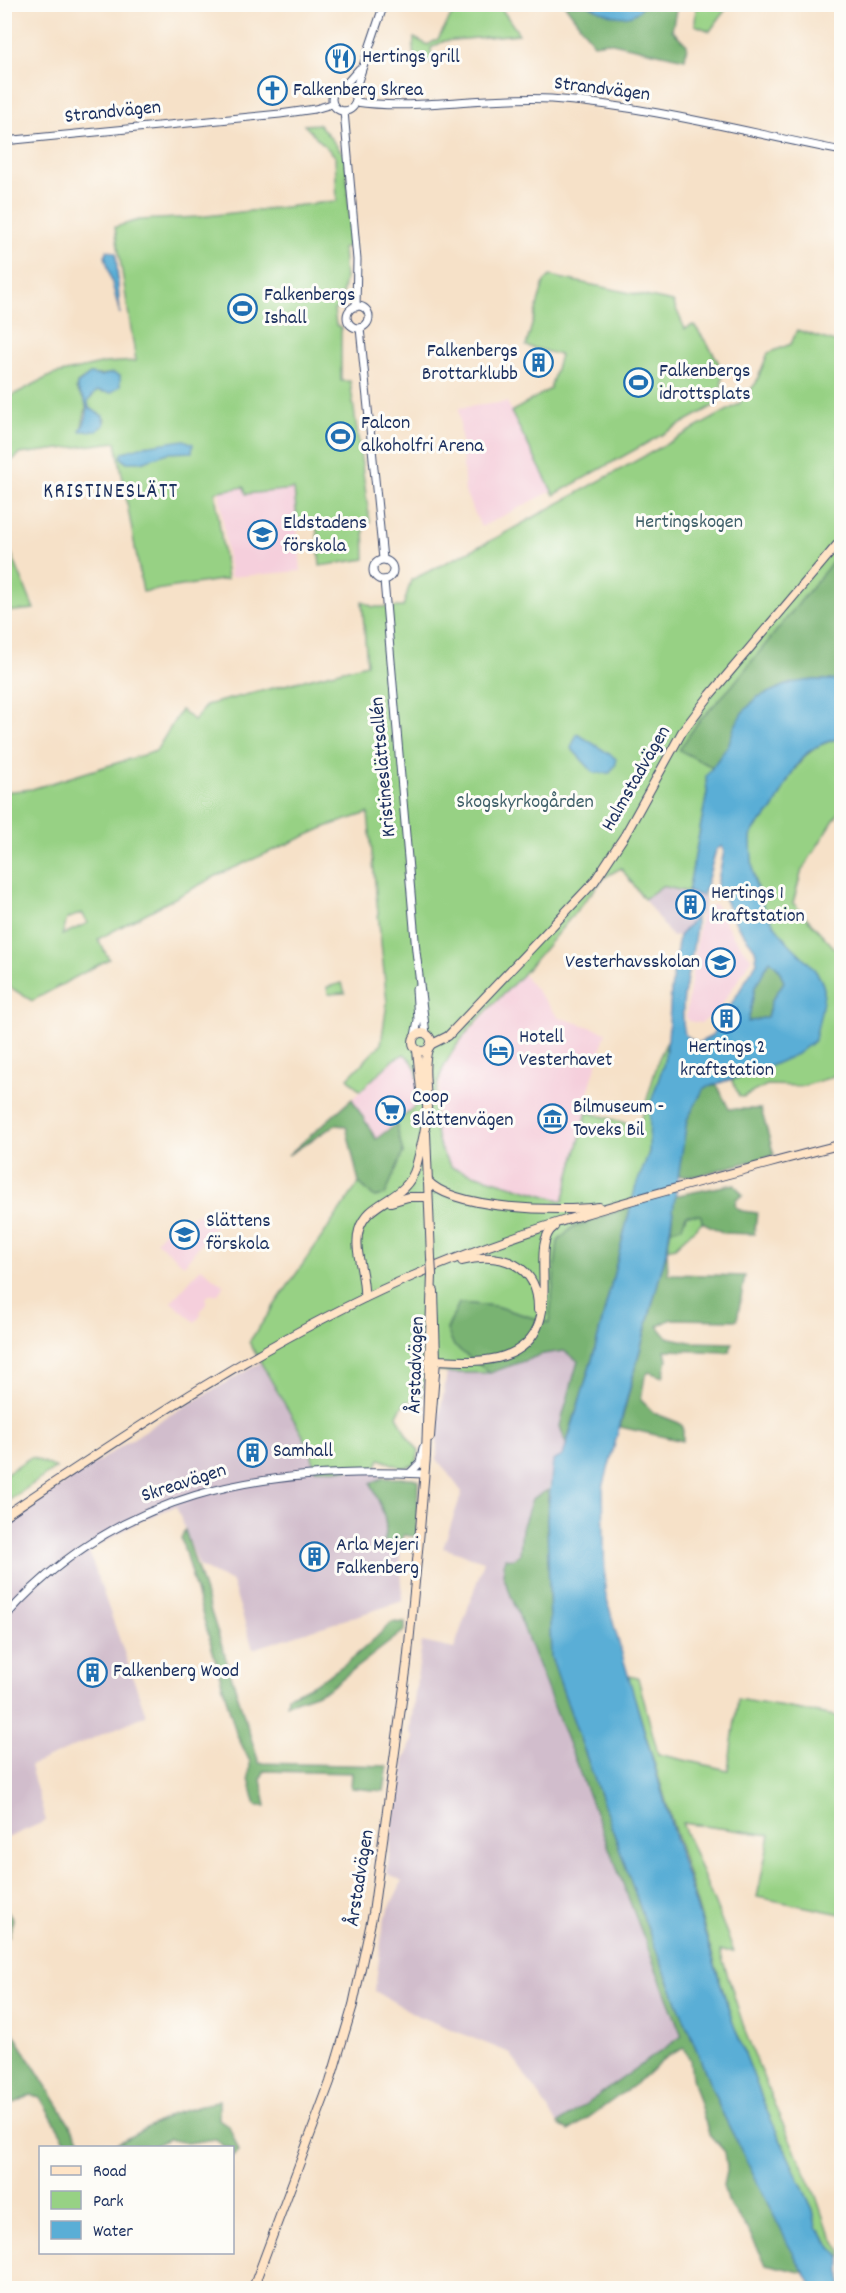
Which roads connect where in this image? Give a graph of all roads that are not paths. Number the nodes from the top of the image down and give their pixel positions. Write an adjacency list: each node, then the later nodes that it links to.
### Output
1 (382, 4): 2 (street); 3 (street)
2 (344, 86): 3 (street); 5 (street)
3 (354, 93): 4 (street)
4 (356, 102): 6 (street); 8 (street, Strandvägen)
5 (332, 104): 6 (street); 7 (street, Strandvägen)
6 (344, 111): 9 (street)
7 (4, 141)
8 (842, 151)
9 (357, 307): 10 (street); 10 (street)
10 (360, 328): 12 (street)
11 (842, 539): 15 (main road, Halmstadvägen)
12 (382, 559): 13 (street); 13 (street)
13 (384, 580): 14 (street, Kristineslättsallén)
14 (416, 951): 16 (street, Kristineslättsallén); 17 (street, Kristineslättsallén)
15 (454, 1029): 16 (main road); 18 (main road, Halmstadvägen)
16 (427, 1035): 17 (main road); 18 (main road, Årstadvägen)
17 (415, 1036): 19 (main road, Årstadvägen)
18 (429, 1047): 19 (main road); 20 (main road, Årstadvägen)
19 (417, 1050): 20 (main road, Årstadvägen)
20 (425, 1124): 22 (main road, Årstadvägen); 25 (main road)
21 (842, 1144): 26 (main road)
22 (427, 1180): 23 (main road); 24 (main road, Årstadvägen)
23 (455, 1195): 26 (main road); 27 (main road)
24 (428, 1197): 25 (main road); 27 (main road, Årstadvägen)
25 (386, 1202): 30 (main road)
26 (621, 1204): 28 (main road)
27 (429, 1219): 32 (main road, Årstadvägen, bridge)
28 (572, 1220): 29 (main road); 31 (main road)
29 (446, 1263): 30 (main road); 31 (main road)
30 (364, 1298): 37 (main road)
31 (537, 1324): 32 (main road)
32 (433, 1360): 33 (main road, Årstadvägen); 34 (main road, Årstadvägen)
33 (426, 1425): 34 (main road, Årstadvägen); 35 (street)
34 (426, 1456): 36 (main road, Årstadvägen)
35 (410, 1473): 36 (street, Skreavägen); 38 (street, Skreavägen)
36 (424, 1474): 39 (main road, Årstadvägen)
37 (4, 1515)
38 (4, 1618)
39 (253, 2289)

